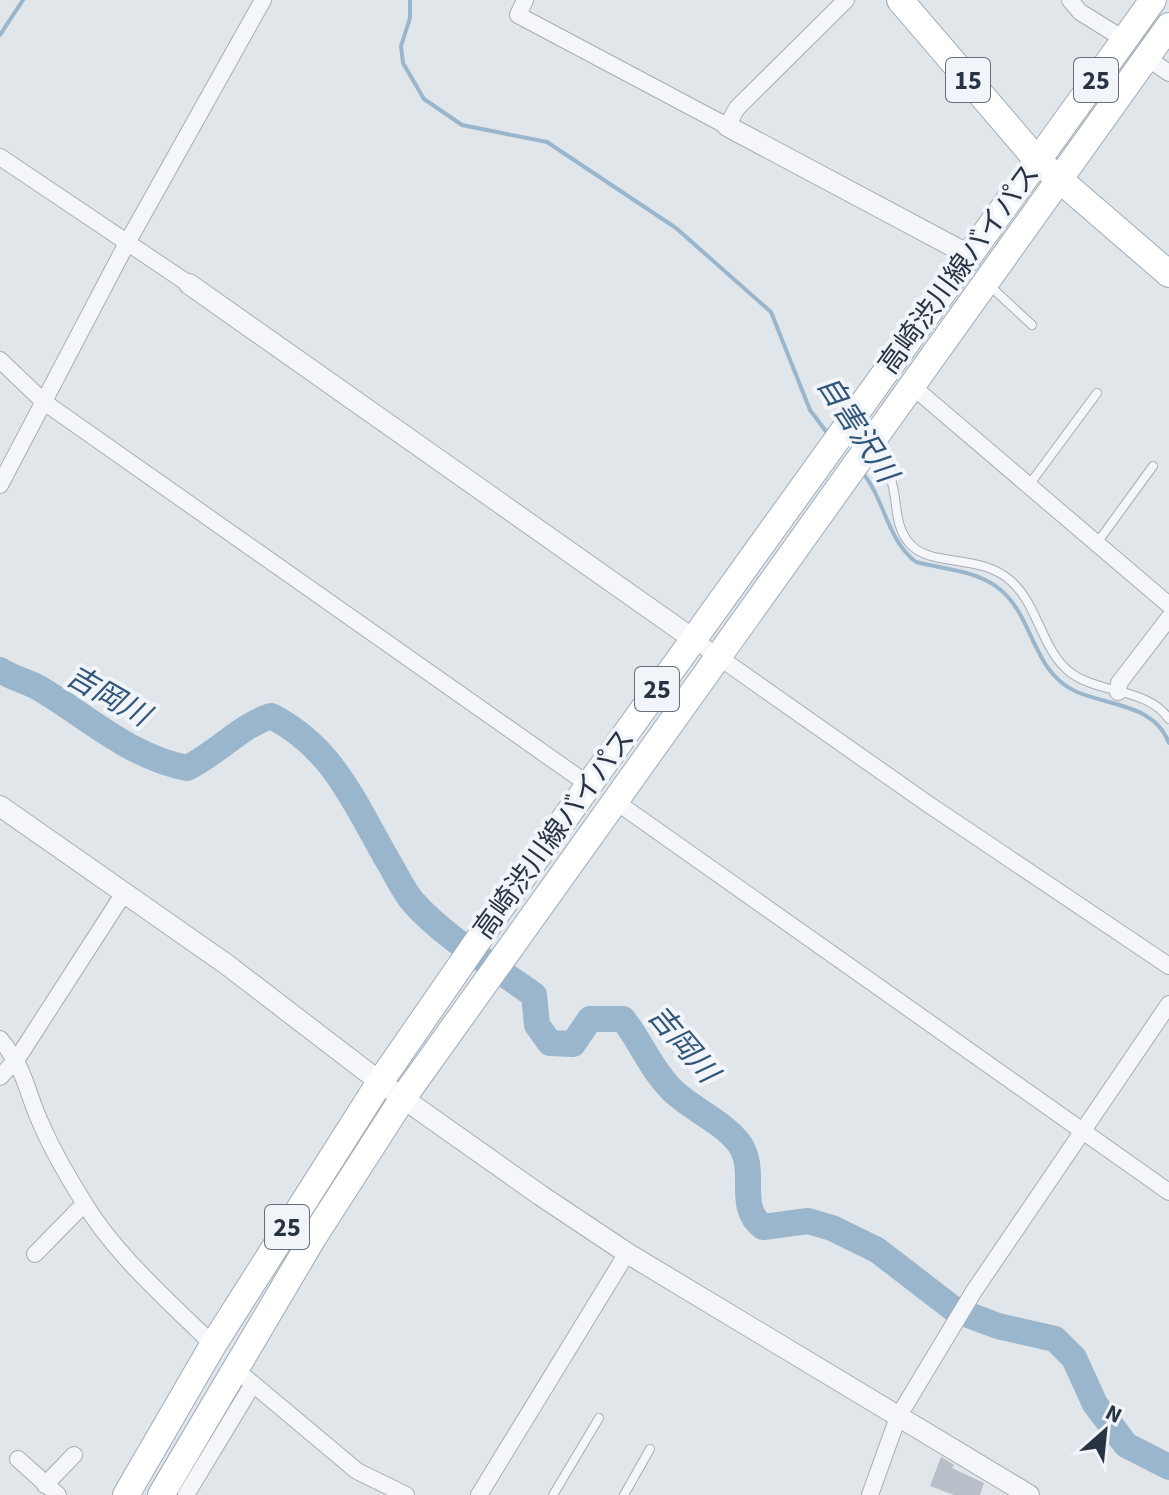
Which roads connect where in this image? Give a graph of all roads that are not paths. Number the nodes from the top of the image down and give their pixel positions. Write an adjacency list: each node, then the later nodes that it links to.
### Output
1 (263, 0): 15 (street)
2 (525, 0): 11 (street)
3 (846, 0): 11 (street)
4 (900, 0): 13 (main road, 15)
5 (1070, 0): 8 (street)
6 (1153, 0): 8 (main road, 高崎渋川線バイパス / 25)
7 (1169, 26): 9 (main road, 高崎渋川線バイパス / 25)
8 (1125, 40): 13 (main road, 高崎渋川線バイパス / 25)
9 (1147, 58): 10 (street); 14 (main road, 高崎渋川線バイパス / 25)
10 (1169, 73)
11 (727, 126): 16 (street)
12 (0, 157): 15 (street)
13 (1037, 160): 14 (main road, 15); 16 (main road, 高崎渋川線バイパス / 25)
14 (1059, 180): 17 (main road, 15); 18 (main road, 高崎渋川線バイパス / 25)
15 (127, 243): 19 (street); 24 (street)
16 (969, 255): 32 (main road, 高崎渋川線バイパス / 25)
17 (1169, 274)
18 (986, 283): 20 (lane); 22 (main road, 高崎渋川線バイパス / 25)
19 (189, 284): 32 (street)
20 (1032, 325)
21 (0, 360): 24 (street)
22 (912, 386): 25 (main road, 高崎渋川線バイパス / 25); 28 (street)
23 (1097, 393): 28 (lane)
24 (44, 402): 27 (street); 36 (street)
25 (865, 452): 33 (main road, 高崎渋川線バイパス / 25); 34 (lane)
26 (1153, 466): 29 (lane)
27 (0, 485)
28 (1028, 485): 29 (street)
29 (1097, 543): 30 (street)
30 (1169, 605)
31 (1169, 618): 34 (street)
32 (693, 639): 33 (street); 36 (main road, 高崎渋川線バイパス / 25)
33 (718, 657): 37 (main road, 高崎渋川線バイパス / 25); 40 (street)
34 (1118, 692): 35 (lane)
35 (1169, 719)
36 (589, 785): 45 (main road, 高崎渋川線バイパス / 25)
37 (615, 801): 46 (main road, 高崎渋川線バイパス / 25); 47 (street)
38 (0, 806): 39 (street)
39 (124, 893): 43 (street); 45 (street)
40 (1169, 966)
41 (1169, 1004): 47 (street)
42 (0, 1039): 43 (street)
43 (17, 1059): 44 (street); 49 (street)
44 (0, 1077)
45 (380, 1082): 46 (street); 52 (main road, 高崎渋川線バイパス / 25)
46 (403, 1098): 50 (street); 53 (main road, 高崎渋川線バイパス / 25)
47 (1084, 1132): 48 (street); 54 (street)
48 (1169, 1192)
49 (84, 1204): 51 (street); 52 (street)
50 (627, 1253): 54 (street); 64 (street)
51 (35, 1254)
52 (213, 1345): 60 (main road, 高崎渋川線バイパス / 25)
53 (243, 1375): 61 (main road, 高崎渋川線バイパス / 25); 62 (street); 63 (street)
54 (898, 1417): 67 (street); 68 (street)
55 (599, 1418): 65 (lane)
56 (650, 1449): 66 (lane)
57 (74, 1455): 59 (street)
58 (18, 1459): 59 (street)
59 (51, 1490)
60 (126, 1495)
61 (161, 1495)
62 (186, 1495)
63 (406, 1495)
64 (479, 1495)
65 (553, 1495)
66 (624, 1495)
67 (870, 1495)
68 (1029, 1495)

